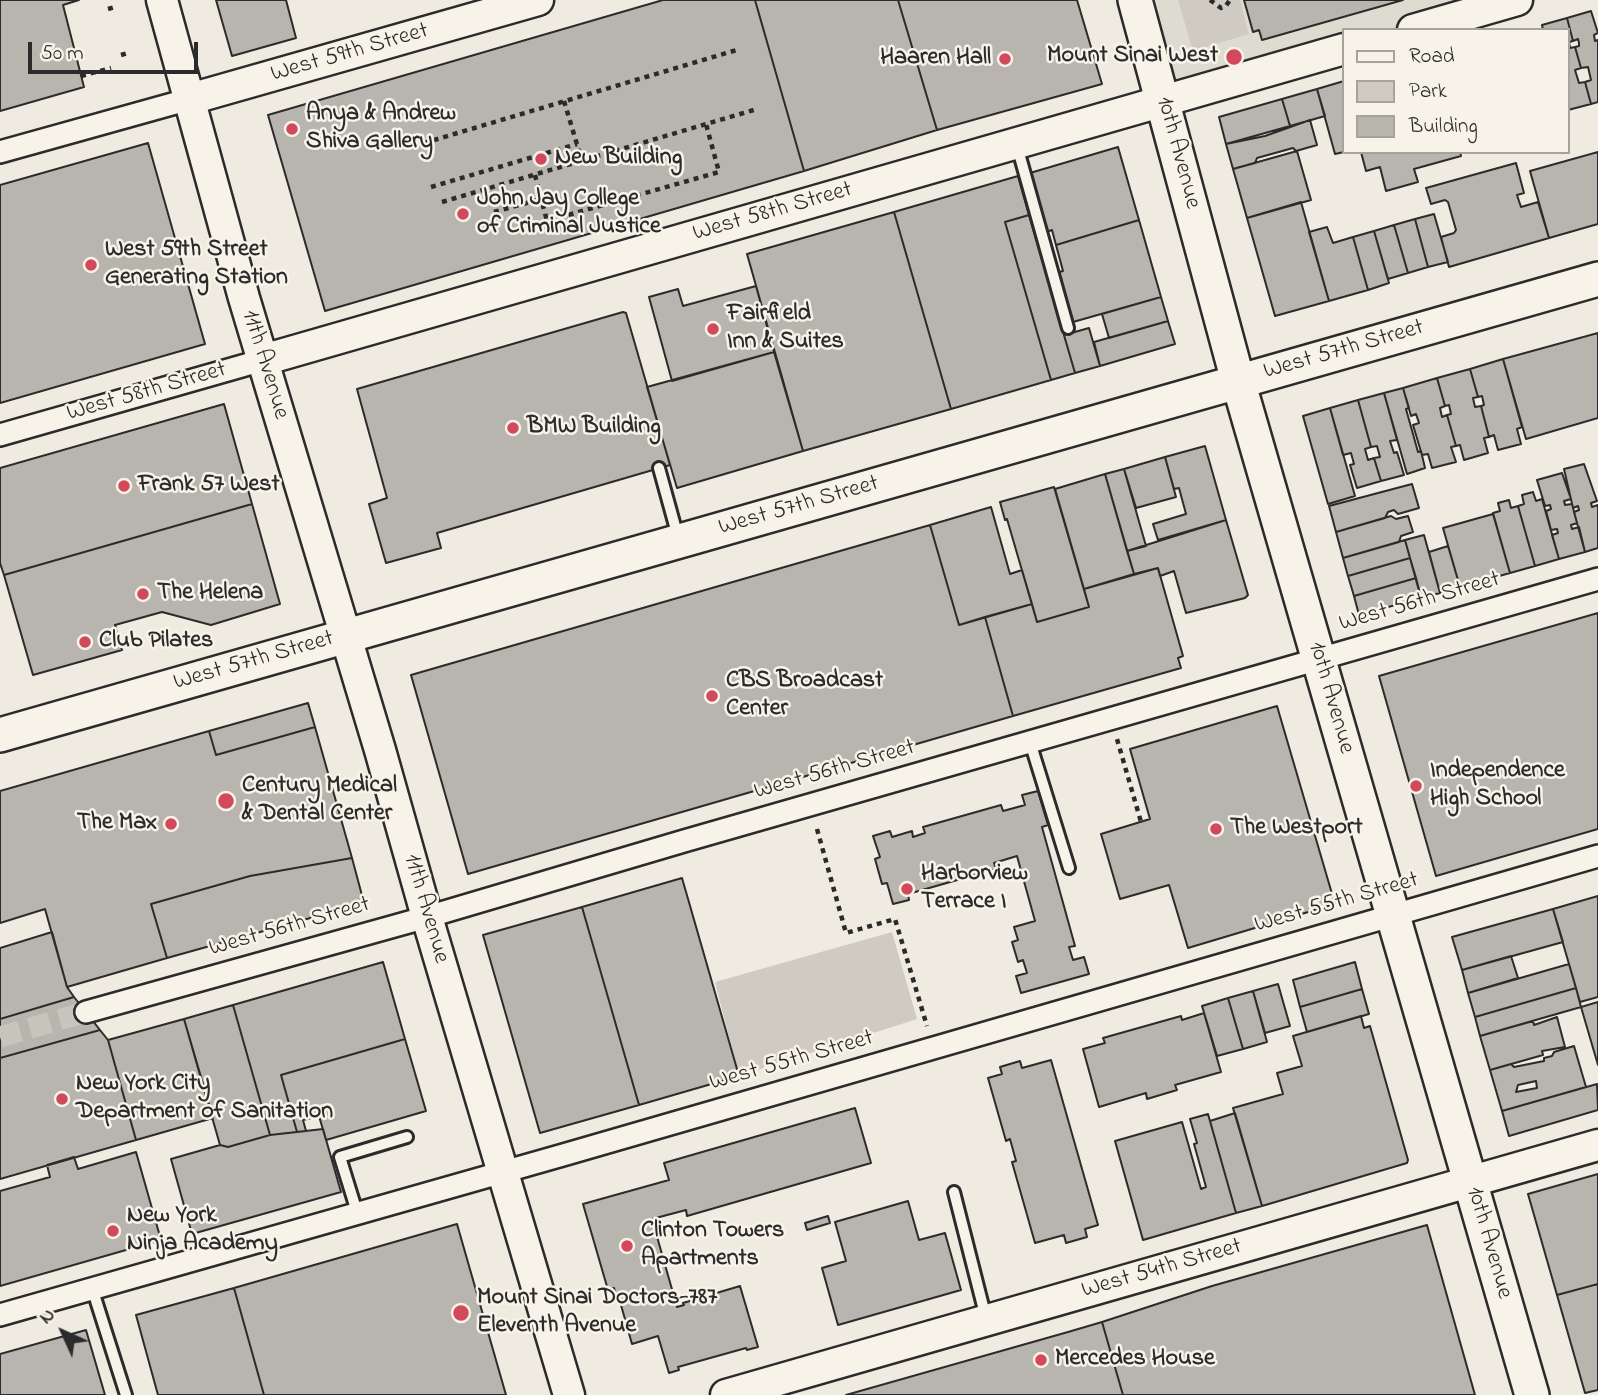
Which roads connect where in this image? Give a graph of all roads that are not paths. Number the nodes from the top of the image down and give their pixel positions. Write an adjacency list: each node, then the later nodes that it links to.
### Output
1 (162, 0): 7 (main road, 11th Avenue)
2 (538, 0): 7 (main road, West 59th Street)
3 (1135, 0): 8 (main road, 10th Avenue)
4 (1517, 0): 5 (main road)
5 (1420, 28)
6 (1342, 51): 8 (main road, West 58th Street)
7 (190, 99): 10 (street, West 59th Street); 13 (main road, 11th Avenue)
8 (1163, 101): 9 (main road, West 58th Street); 14 (main road, 10th Avenue)
9 (1016, 143): 12 (lane); 13 (main road, West 58th Street)
10 (0, 152)
11 (1598, 279): 14 (main road, West 57th Street)
12 (1068, 328)
13 (264, 359): 15 (street, West 58th Street); 19 (main road, 11th Avenue)
14 (1238, 381): 17 (main road, West 57th Street); 20 (main road, 10th Avenue)
15 (0, 435)
16 (659, 468): 17 (lane)
17 (679, 541): 19 (main road, West 57th Street)
18 (1598, 579): 20 (street, West 56th Street)
19 (345, 636): 21 (main road, West 57th Street); 26 (main road, 11th Avenue)
20 (1319, 659): 22 (street, West 56th Street); 25 (main road, 10th Avenue)
21 (0, 735)
22 (1030, 742): 24 (lane); 26 (street, West 56th Street)
23 (1598, 856): 25 (street, West 55th Street)
24 (1069, 868)
25 (1394, 915): 30 (street, West 55th Street); 31 (main road, 10th Avenue)
26 (427, 917): 27 (street, West 56th Street); 30 (main road, 11th Avenue)
27 (86, 1012)
28 (407, 1137): 33 (lane)
29 (1598, 1145): 31 (main road, West 54th Street)
30 (503, 1171): 33 (street, West 55th Street); 38 (main road, 11th Avenue)
31 (1470, 1181): 36 (main road, West 54th Street); 40 (main road, 10th Avenue)
32 (954, 1192): 36 (lane)
33 (357, 1212): 34 (street, West 55th Street)
34 (92, 1288): 35 (street, West 55th Street); 37 (lane)
35 (0, 1315)
36 (986, 1320): 39 (main road, West 54th Street)
37 (126, 1395)
38 (569, 1395)
39 (726, 1395)
40 (1532, 1395)

